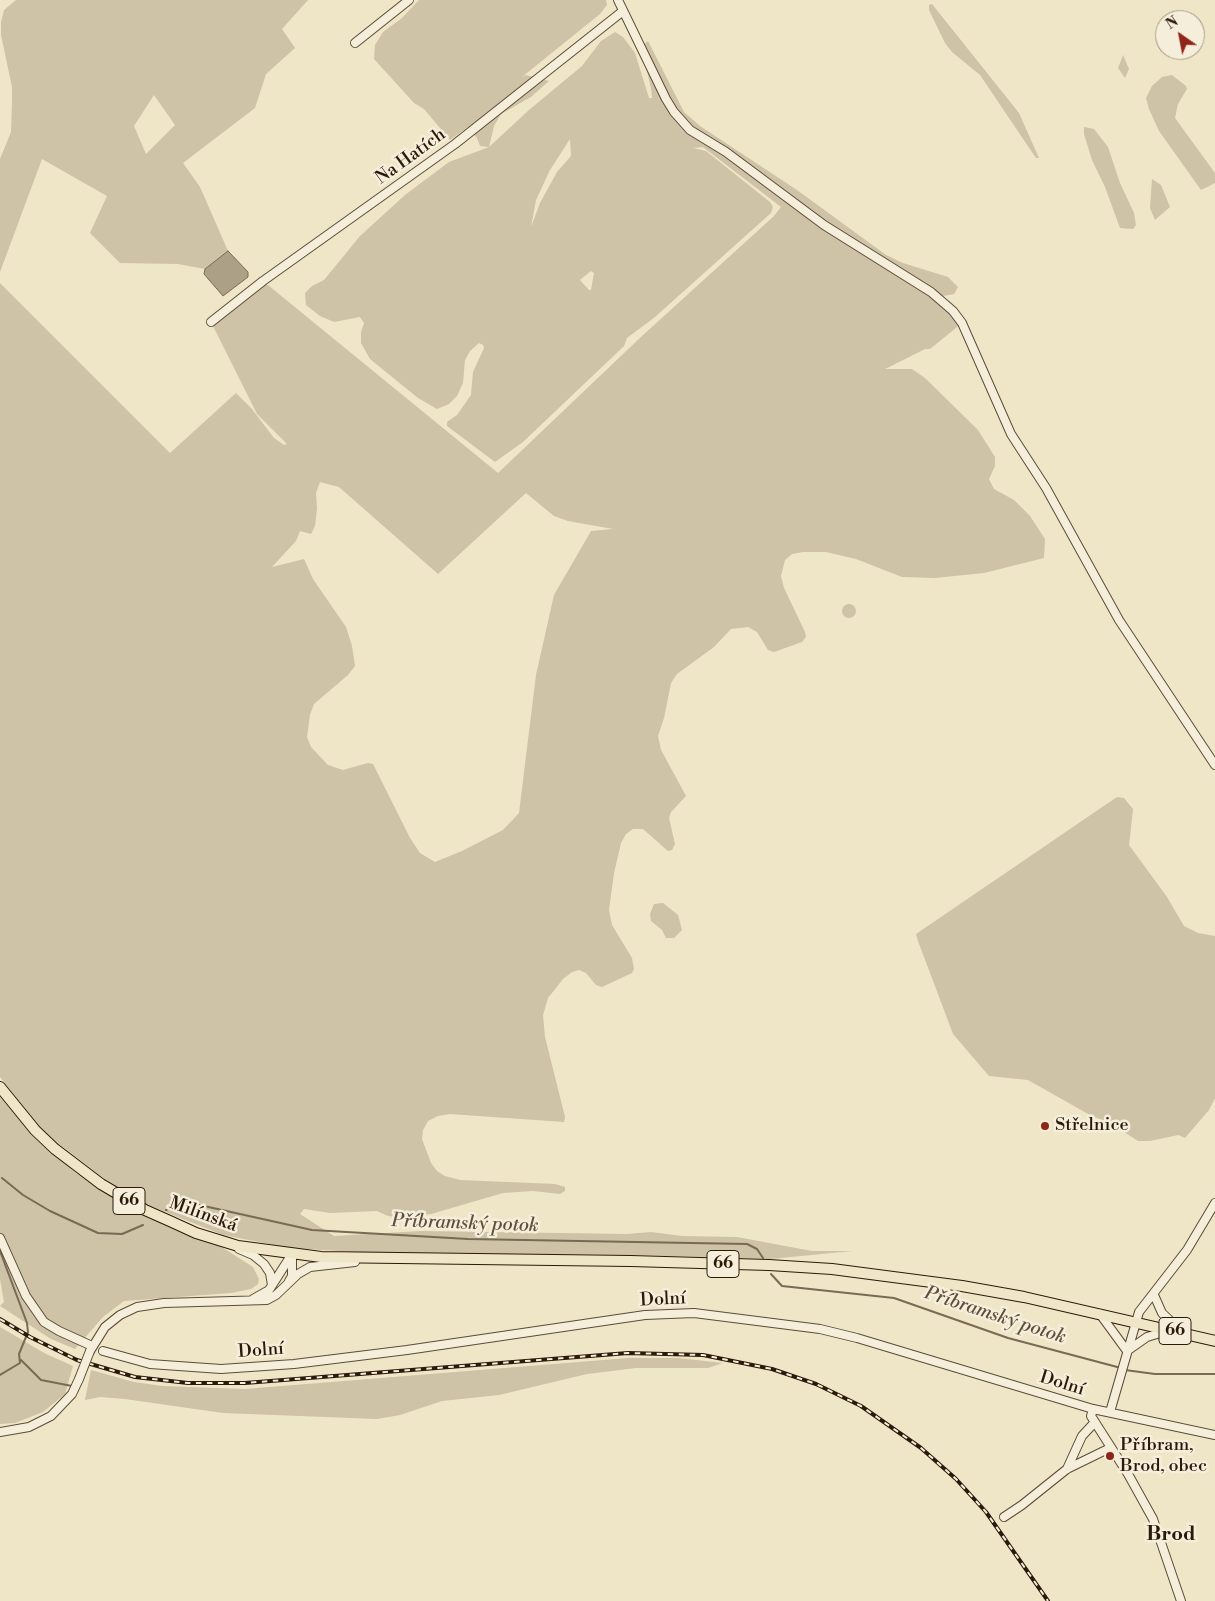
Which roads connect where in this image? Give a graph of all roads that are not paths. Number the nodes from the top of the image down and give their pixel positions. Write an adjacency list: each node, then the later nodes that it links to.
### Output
1 (409, 0): 4 (street)
2 (618, 0): 3 (street)
3 (623, 11): 5 (street, Na Hatích); 6 (street)
4 (355, 43)
5 (211, 322)
6 (1215, 765)
7 (0, 1087): 10 (main road, Milínská / 66)
8 (1215, 1203): 15 (street)
9 (0, 1238): 22 (street)
10 (221, 1241): 11 (main road, Milínská / 66); 13 (street)
11 (292, 1254): 12 (main road, 66); 13 (street); 14 (street)
12 (372, 1258): 14 (street); 17 (main road, 66)
13 (272, 1285): 16 (street)
14 (287, 1285): 16 (street)
15 (1154, 1294): 18 (street); 20 (street)
16 (244, 1302): 22 (street)
17 (1099, 1314): 18 (main road, 66); 24 (street)
18 (1135, 1321): 19 (main road, 66); 24 (street)
19 (1170, 1330): 20 (main road, 66); 24 (street)
20 (1182, 1332): 21 (main road, 66)
21 (1215, 1340)
22 (91, 1349): 28 (street, bridge)
23 (103, 1351): 25 (street, Dolní)
24 (1127, 1351): 26 (street)
25 (1093, 1409): 26 (street, Dolní); 27 (street)
26 (1110, 1412): 29 (street, Dolní)
27 (1095, 1422): 30 (street); 31 (street)
28 (0, 1432)
29 (1215, 1435)
30 (1110, 1448): 31 (street); 33 (street)
31 (1067, 1469): 32 (street)
32 (1004, 1517)
33 (1181, 1601)

